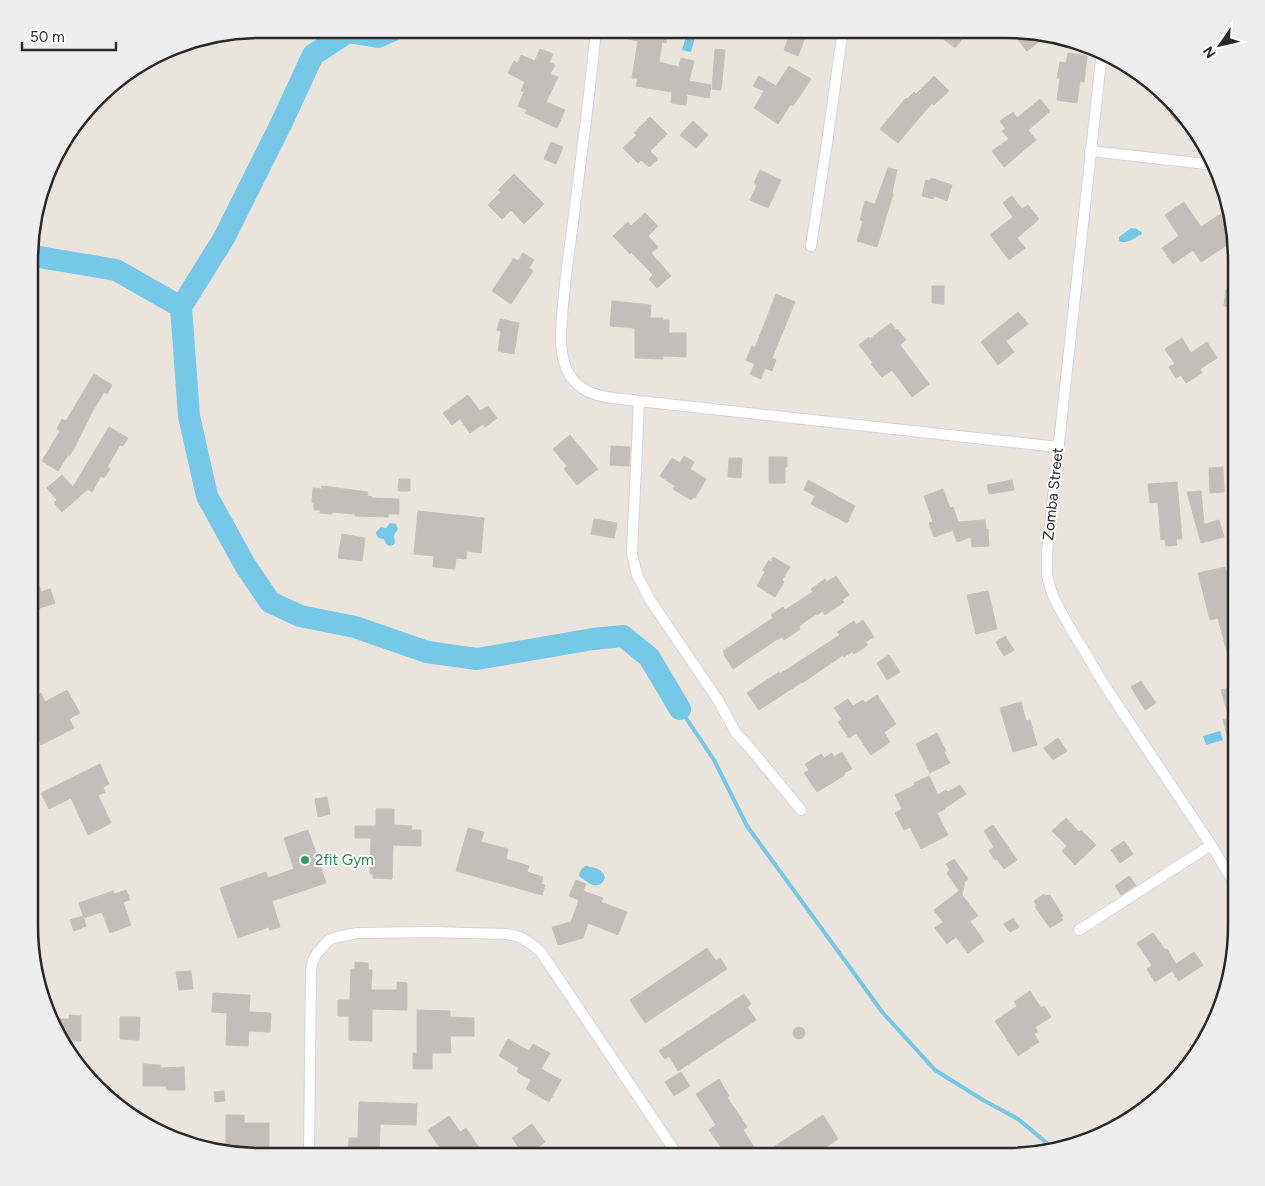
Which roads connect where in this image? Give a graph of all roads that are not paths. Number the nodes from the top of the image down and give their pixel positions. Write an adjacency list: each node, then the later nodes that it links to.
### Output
1 (595, 38): 7 (street)
2 (842, 38): 6 (street)
3 (1101, 59): 4 (street, Zomba Street)
4 (1090, 151): 5 (street); 8 (street, Zomba Street)
5 (1206, 164)
6 (810, 246)
7 (640, 401): 8 (street); 9 (street)
8 (1058, 447): 10 (street, Zomba Street)
9 (801, 810)
10 (1211, 845): 11 (street, Zomba Street); 12 (street)
11 (1228, 873)
12 (1079, 930)
13 (309, 1148): 14 (street)
14 (673, 1148)

